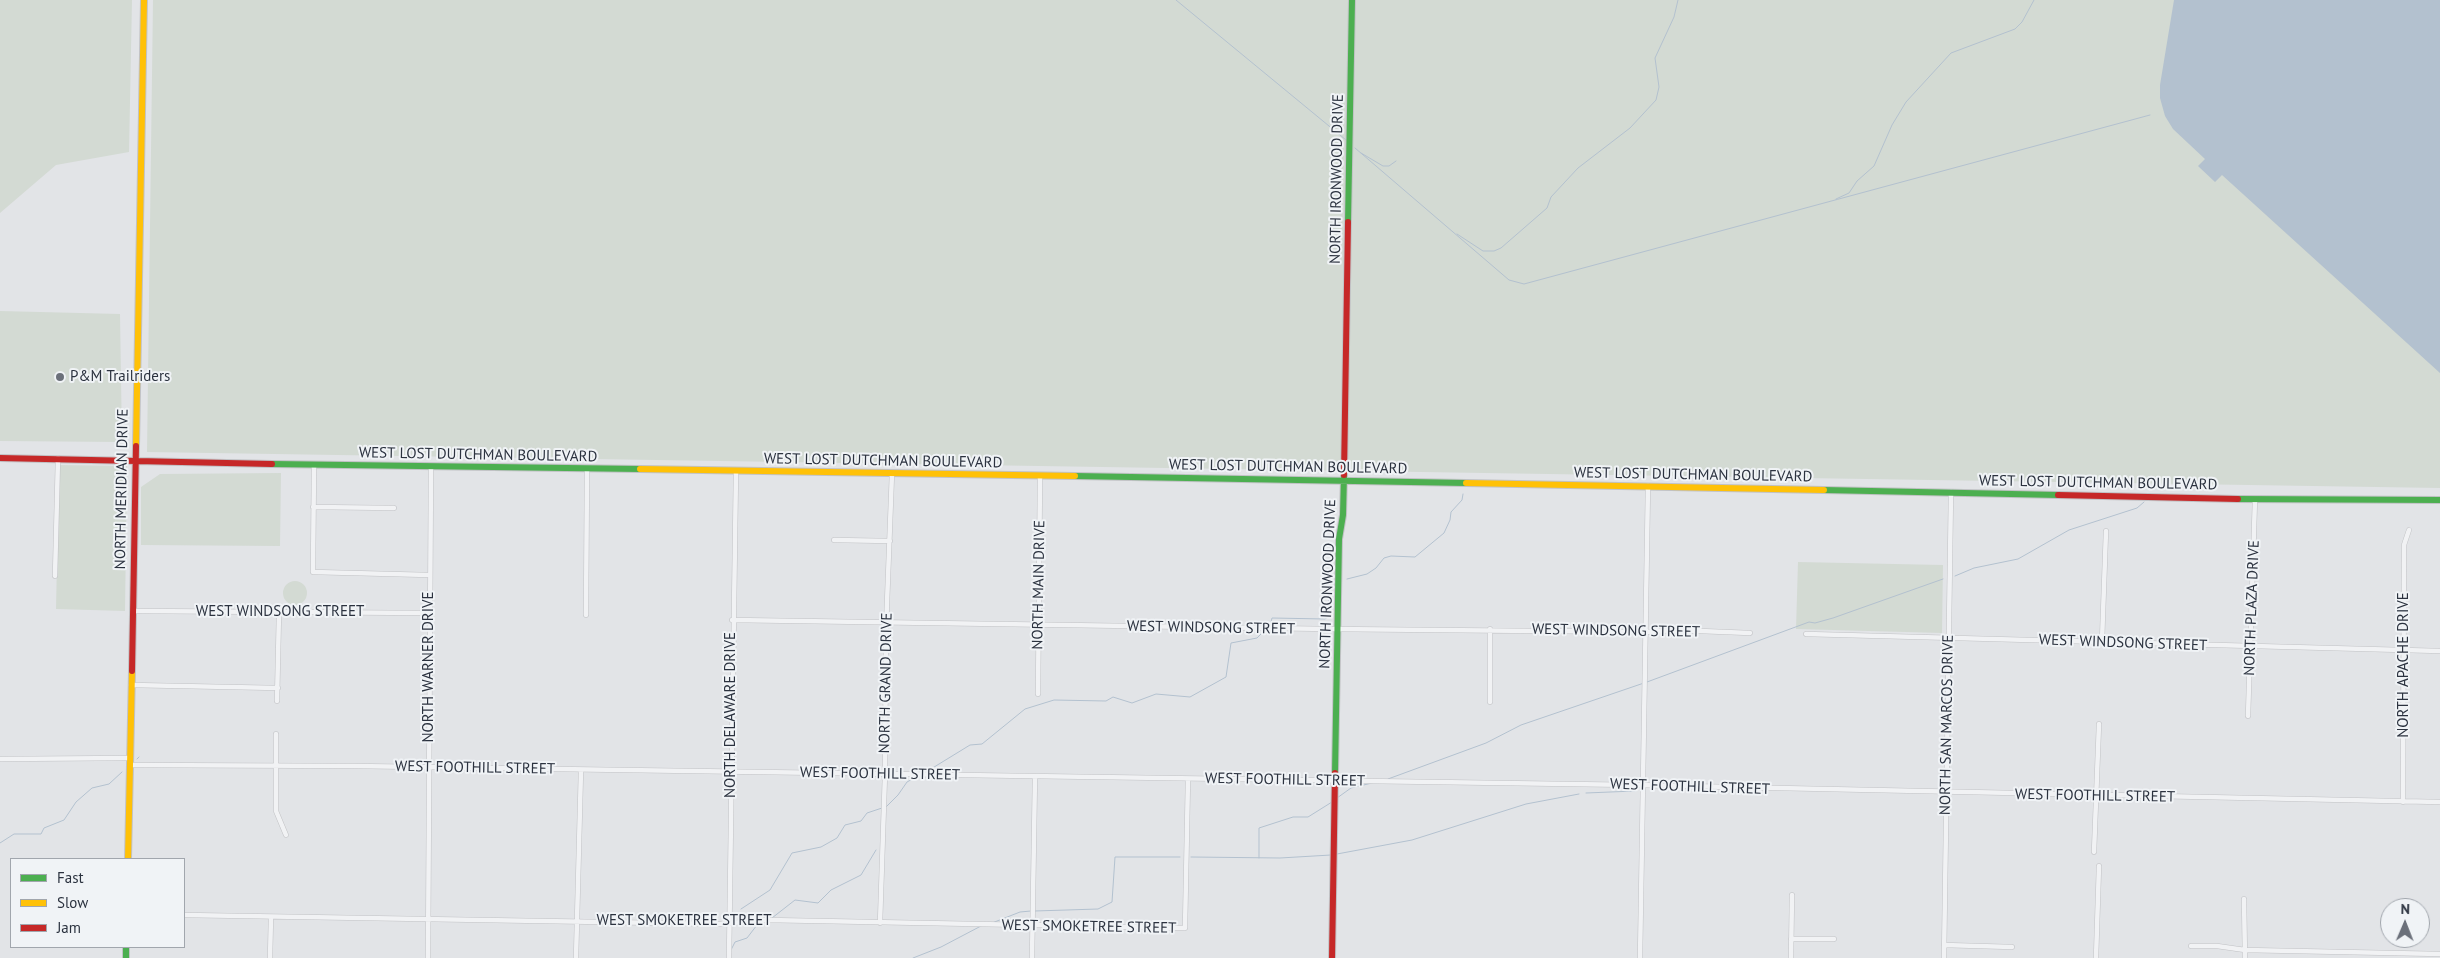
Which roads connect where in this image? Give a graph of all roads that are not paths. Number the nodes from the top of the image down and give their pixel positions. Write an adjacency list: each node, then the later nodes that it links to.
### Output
1 (144, 0): 5 (street, NORTH MERIDIAN DRIVE)
2 (1352, 0): 12 (street, NORTH IRONWOOD DRIVE)
3 (0, 458): 4 (street, WEST LOST DUTCHMAN BOULEVARD)
4 (58, 458): 5 (street, WEST LOST DUTCHMAN BOULEVARD); 24 (street)
5 (135, 459): 6 (street, WEST LOST DUTCHMAN BOULEVARD); 25 (street, NORTH MERIDIAN DRIVE)
6 (314, 465): 7 (street, WEST LOST DUTCHMAN BOULEVARD); 17 (street)
7 (430, 467): 8 (street, WEST LOST DUTCHMAN BOULEVARD); 23 (street, NORTH WARNER DRIVE)
8 (587, 469): 9 (street, WEST LOST DUTCHMAN BOULEVARD); 28 (street)
9 (736, 471): 10 (street, WEST LOST DUTCHMAN BOULEVARD); 29 (street, NORTH DELAWARE DRIVE)
10 (892, 473): 11 (street, WEST LOST DUTCHMAN BOULEVARD); 22 (street, NORTH GRAND DRIVE)
11 (1040, 476): 12 (street, WEST LOST DUTCHMAN BOULEVARD); 31 (street, NORTH MAIN DRIVE)
12 (1344, 480): 13 (street, WEST LOST DUTCHMAN BOULEVARD); 32 (street, NORTH IRONWOOD DRIVE)
13 (1648, 486): 14 (street, WEST LOST DUTCHMAN BOULEVARD); 34 (street)
14 (1951, 492): 15 (street, WEST LOST DUTCHMAN BOULEVARD); 37 (street, NORTH SAN MARCOS DRIVE)
15 (2255, 498): 16 (street, WEST LOST DUTCHMAN BOULEVARD); 39 (street, NORTH PLAZA DRIVE)
16 (2440, 500)
17 (313, 507): 18 (street); 23 (street)
18 (394, 508)
19 (2409, 530): 40 (street, NORTH APACHE DRIVE)
20 (2106, 531): 38 (street)
21 (834, 540): 22 (street)
22 (890, 541): 30 (street, NORTH GRAND DRIVE)
23 (429, 575): 27 (street, NORTH WARNER DRIVE)
24 (55, 576)
25 (133, 611): 26 (street, WEST WINDSONG STREET); 42 (street, NORTH MERIDIAN DRIVE)
26 (279, 613): 27 (street, WEST WINDSONG STREET); 43 (street)
27 (428, 613): 53 (street, NORTH WARNER DRIVE)
28 (586, 615)
29 (732, 620): 30 (street, WEST WINDSONG STREET); 55 (street, NORTH DELAWARE DRIVE)
30 (886, 622): 31 (street, WEST WINDSONG STREET); 56 (street, NORTH GRAND DRIVE)
31 (1038, 626): 32 (street, WEST WINDSONG STREET); 44 (street, NORTH MAIN DRIVE)
32 (1338, 629): 33 (street, WEST WINDSONG STREET); 59 (street, NORTH IRONWOOD DRIVE)
33 (1490, 630): 34 (street, WEST WINDSONG STREET); 46 (street)
34 (1645, 632): 35 (street, WEST WINDSONG STREET); 60 (street)
35 (1750, 633)
36 (1806, 634): 37 (street, WEST WINDSONG STREET)
37 (1949, 638): 38 (street, WEST WINDSONG STREET); 61 (street, NORTH SAN MARCOS DRIVE)
38 (2102, 641): 39 (street, WEST WINDSONG STREET)
39 (2250, 647): 40 (street, WEST WINDSONG STREET); 47 (street, NORTH PLAZA DRIVE)
40 (2404, 650): 41 (street, WEST WINDSONG STREET); 63 (street, NORTH APACHE DRIVE)
41 (2440, 651)
42 (131, 685): 43 (street); 51 (street, NORTH MERIDIAN DRIVE)
43 (278, 688): 45 (street)
44 (1038, 694)
45 (277, 702)
46 (1490, 702)
47 (2248, 716)
48 (2099, 724): 62 (street)
49 (276, 734): 52 (street)
50 (0, 759): 51 (street, WEST FOOTHILL STREET)
51 (130, 762): 52 (street, WEST FOOTHILL STREET); 67 (street, NORTH MERIDIAN DRIVE)
52 (277, 765): 53 (street, WEST FOOTHILL STREET); 65 (street)
53 (430, 767): 54 (street, WEST FOOTHILL STREET); 73 (street, NORTH WARNER DRIVE)
54 (581, 770): 55 (street, WEST FOOTHILL STREET); 74 (street)
55 (732, 772): 56 (street, WEST FOOTHILL STREET); 75 (street, NORTH DELAWARE DRIVE)
56 (885, 774): 57 (street, WEST FOOTHILL STREET); 76 (street, NORTH GRAND DRIVE)
57 (1035, 776): 58 (street, WEST FOOTHILL STREET); 77 (street)
58 (1188, 779): 59 (street, WEST FOOTHILL STREET); 77 (street, WEST SMOKETREE STREET)
59 (1335, 781): 60 (street, WEST FOOTHILL STREET); 91 (street, NORTH IRONWOOD DRIVE)
60 (1643, 785): 61 (street, WEST FOOTHILL STREET); 92 (street)
61 (1946, 793): 62 (street, WEST FOOTHILL STREET); 80 (street, NORTH SAN MARCOS DRIVE)
62 (2097, 796): 63 (street, WEST FOOTHILL STREET); 66 (street)
63 (2402, 802): 64 (street, WEST FOOTHILL STREET)
64 (2440, 802)
65 (286, 835)
66 (2094, 852)
67 (128, 858)
68 (2099, 866): 95 (street)
69 (1792, 895): 78 (street)
70 (2244, 900): 83 (street)
71 (185, 915): 72 (street, WEST SMOKETREE STREET)
72 (271, 916): 73 (street, WEST SMOKETREE STREET); 86 (street)
73 (428, 919): 74 (street, WEST SMOKETREE STREET); 87 (street, NORTH WARNER DRIVE)
74 (576, 922): 75 (street, WEST SMOKETREE STREET); 88 (street)
75 (729, 922): 76 (street, WEST SMOKETREE STREET); 89 (street, NORTH DELAWARE DRIVE)
76 (880, 923): 77 (street, WEST SMOKETREE STREET)
77 (1034, 925): 90 (street)
78 (1791, 938): 79 (street); 93 (street)
79 (1834, 939)
80 (1944, 945): 82 (street); 94 (street, NORTH SAN MARCOS DRIVE)
81 (2191, 946): 83 (street)
82 (2012, 947)
83 (2245, 950): 85 (street); 96 (street)
84 (2440, 954): 85 (street)
85 (2402, 956)
86 (270, 958)
87 (428, 958)
88 (576, 958)
89 (729, 958)
90 (1032, 958)
91 (1332, 958)
92 (1640, 958)
93 (1791, 958)
94 (1944, 958)
95 (2096, 958)
96 (2245, 958)

